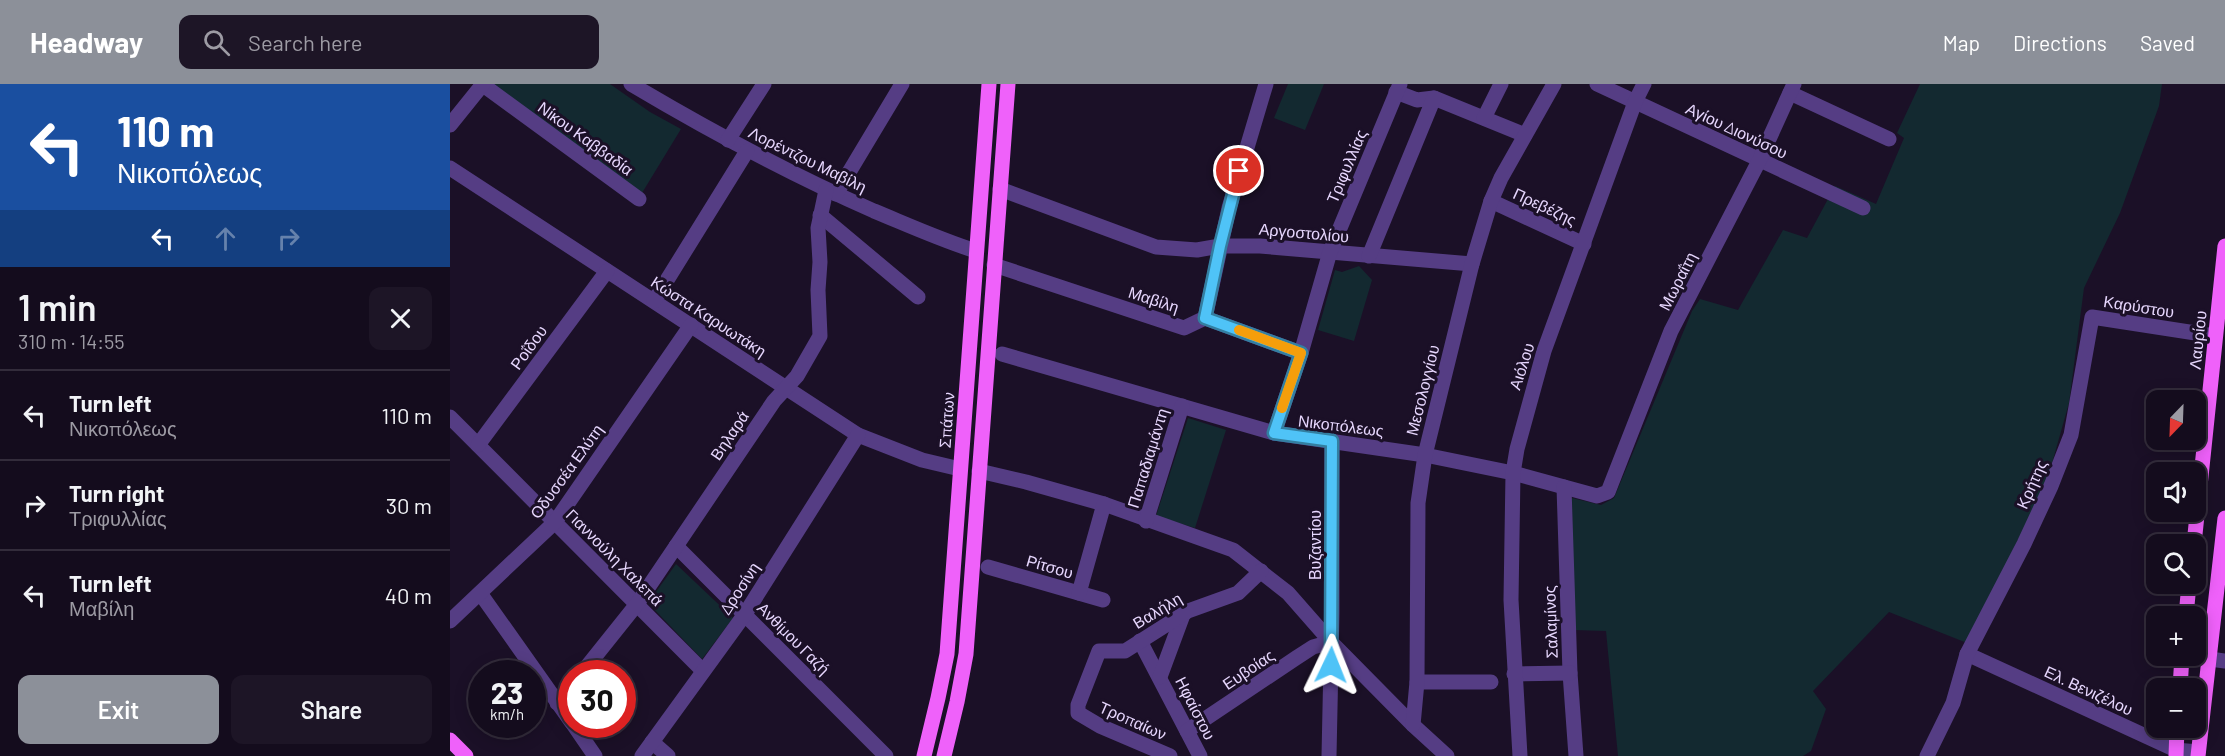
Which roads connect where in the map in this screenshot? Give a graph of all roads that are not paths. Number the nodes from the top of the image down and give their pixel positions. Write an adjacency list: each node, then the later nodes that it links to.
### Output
1 (483, 84): 17 (street); 26 (street, Νίκου Καββαδία)
2 (632, 84): 20 (street, Λορέντζου Μαβίλη)
3 (764, 84): 20 (street)
4 (902, 84): 25 (street, Βηλαρά)
5 (989, 84): 33 (main road, Σπάτων)
6 (1008, 84): 24 (main road)
7 (1266, 84): 31 (street)
8 (1501, 84): 16 (street)
9 (1554, 84): 18 (street, Μεσολογγίου)
10 (1597, 84): 15 (street, Αγίου Διονύσου)
11 (1644, 84): 15 (street, Αιόλου)
12 (1398, 88): 14 (street); 34 (street, Τριφυλλίας)
13 (1792, 88): 19 (street); 22 (street, Μωραΐτη)
14 (1434, 98): 16 (street); 35 (street)
15 (1635, 102): 22 (street, Αγίου Διονύσου); 30 (street, Αιόλου)
16 (1484, 118): 18 (street)
17 (450, 125)
18 (1525, 135): 27 (street, Μεσολογγίου)
19 (1889, 139)
20 (728, 140): 21 (street, Λορέντζου Μαβίλη)
21 (747, 151): 25 (street, Λορέντζου Μαβίλη); 40 (street)
22 (1759, 160): 28 (street, Αγίου Διονύσου); 59 (street, Μωραΐτη)
23 (450, 168): 38 (street, Κώστα Καρυωτάκη)
24 (1000, 189): 31 (street, Αργοστολίου); 37 (main road)
25 (831, 192): 29 (street, Βηλαρά); 33 (street, Λορέντζου Μαβίλη)
26 (639, 200)
27 (1491, 201): 30 (street, Πρεβέζης); 36 (street, Μεσολογγίου)
28 (1863, 208)
29 (820, 215): 39 (street); 47 (street, Βηλαρά)
30 (1584, 244): 57 (street, Αιόλου)
31 (1220, 246): 34 (street, Αργοστολίου); 42 (street)
32 (2225, 246): 44 (main road, Λαυρίου)
33 (976, 251): 55 (main road, Σπάτων)
34 (1330, 252): 35 (street, Αργοστολίου); 45 (street, Τριφυλλίας)
35 (1369, 256): 36 (street, Αργοστολίου)
36 (1472, 264): 54 (street, Μεσολογγίου)
37 (994, 266): 42 (street, Μαβίλη); 56 (main road)
38 (606, 271): 40 (street, Κώστα Καρυωτάκη); 53 (street, Ροΐδου)
39 (918, 297)
40 (654, 301): 43 (street, Κώστα Καρυωτάκη)
41 (2092, 317): 44 (street, Καρύστου); 78 (street, Κρήτης)
42 (1205, 318): 45 (street)
43 (692, 325): 47 (street, Κώστα Καρυωτάκη); 63 (street, Οδυσσέα Ελύτη)
44 (2215, 336): 64 (main road, Λαυρίου)
45 (1301, 353): 50 (street, Τριφυλλίας)
46 (1002, 354): 48 (street, Νικοπόλεως)
47 (786, 388): 51 (street, Κώστα Καρυωτάκη); 65 (street, Βηλαρά)
48 (1182, 406): 50 (street, Νικοπόλεως); 62 (street, Παπαδιαμάντη)
49 (450, 417): 53 (street, Γιαννούλη Χαλεπά)
50 (1274, 433): 52 (street, Νικοπόλεως)
51 (858, 435): 55 (street, Κώστα Καρυωτάκη); 72 (street, Δροσίνη)
52 (1332, 441): 54 (street, Νικοπόλεως); 76 (street, Βυζαντίου)
53 (478, 445): 63 (street, Γιαννούλη Χαλεπά)
54 (1425, 455): 57 (street, Νικοπόλεως); 85 (street, Μεσολογγίου)
55 (960, 469): 100 (main road, Σπάτων)
56 (979, 471): 60 (street); 101 (main road)
57 (1513, 473): 58 (street, Νικοπόλεως); 82 (street, Αιόλου)
58 (1564, 487): 59 (street, Νικοπόλεως); 83 (street, Σαλαμίνος)
59 (1608, 492)
60 (1104, 504): 62 (street); 69 (street)
61 (2225, 518): 80 (main road)
62 (1146, 521): 67 (street)
63 (555, 522): 68 (street, Οδυσσέα Ελύτη); 71 (street, Γιαννούλη Χαλεπά)
64 (2195, 534)
65 (676, 546): 71 (street, Βηλαρά); 72 (street, Ανθίμου Γαζή)
66 (988, 567): 69 (street, Ρίτσου)
67 (1261, 571): 73 (street, Βαλήλη); 76 (street)
68 (480, 593): 74 (street, Οδυσσέα Ελύτη); 87 (street)
69 (1079, 593): 70 (street, Ρίτσου)
70 (1102, 600)
71 (637, 604): 79 (street, Βηλαρά); 81 (street, Γιαννούλη Χαλεπά)
72 (745, 614): 81 (street, Δροσίνη); 99 (street, Ανθίμου Γαζή)
73 (1183, 615): 75 (street, Βαλήλη); 84 (street, Ηφαίστου)
74 (450, 621)
75 (1140, 641): 77 (street, Βαλήλη); 84 (street, Ηφαίστου)
76 (1331, 642): 88 (street); 89 (street, Ευβοίας); 104 (street, Βυζαντίου)
77 (1099, 651): 102 (street, Τροπαίων)
78 (1967, 654): 93 (street, Ελ. Βενιζέλου); 95 (street, Κρήτης)
79 (592, 660)
80 (2218, 660): 94 (main road)
81 (703, 671): 92 (street, Δροσίνη)
82 (1514, 674): 83 (street); 106 (street, Αιόλου)
83 (1570, 674): 107 (street, Σαλαμίνος)
84 (1160, 677): 89 (street, Ηφαίστου)
85 (1417, 682): 86 (street); 88 (street, Μεσολογγίου)
86 (1491, 682)
87 (557, 703)
88 (1413, 725): 105 (street)
89 (1187, 731): 103 (street, Ηφαίστου)
90 (582, 738): 96 (street)
91 (2177, 738): 93 (main road)
92 (652, 742): 97 (street, Δροσίνη); 98 (street)
93 (2176, 753): 94 (street, Ελ. Βενιζέλου)
94 (2198, 754)
95 (1930, 755)
96 (595, 756)
97 (642, 756)
98 (668, 756)
99 (886, 756)
100 (924, 756)
101 (944, 756)
102 (1170, 756)
103 (1200, 756)
104 (1329, 756)
105 (1447, 756)
106 (1520, 756)
107 (1576, 756)

